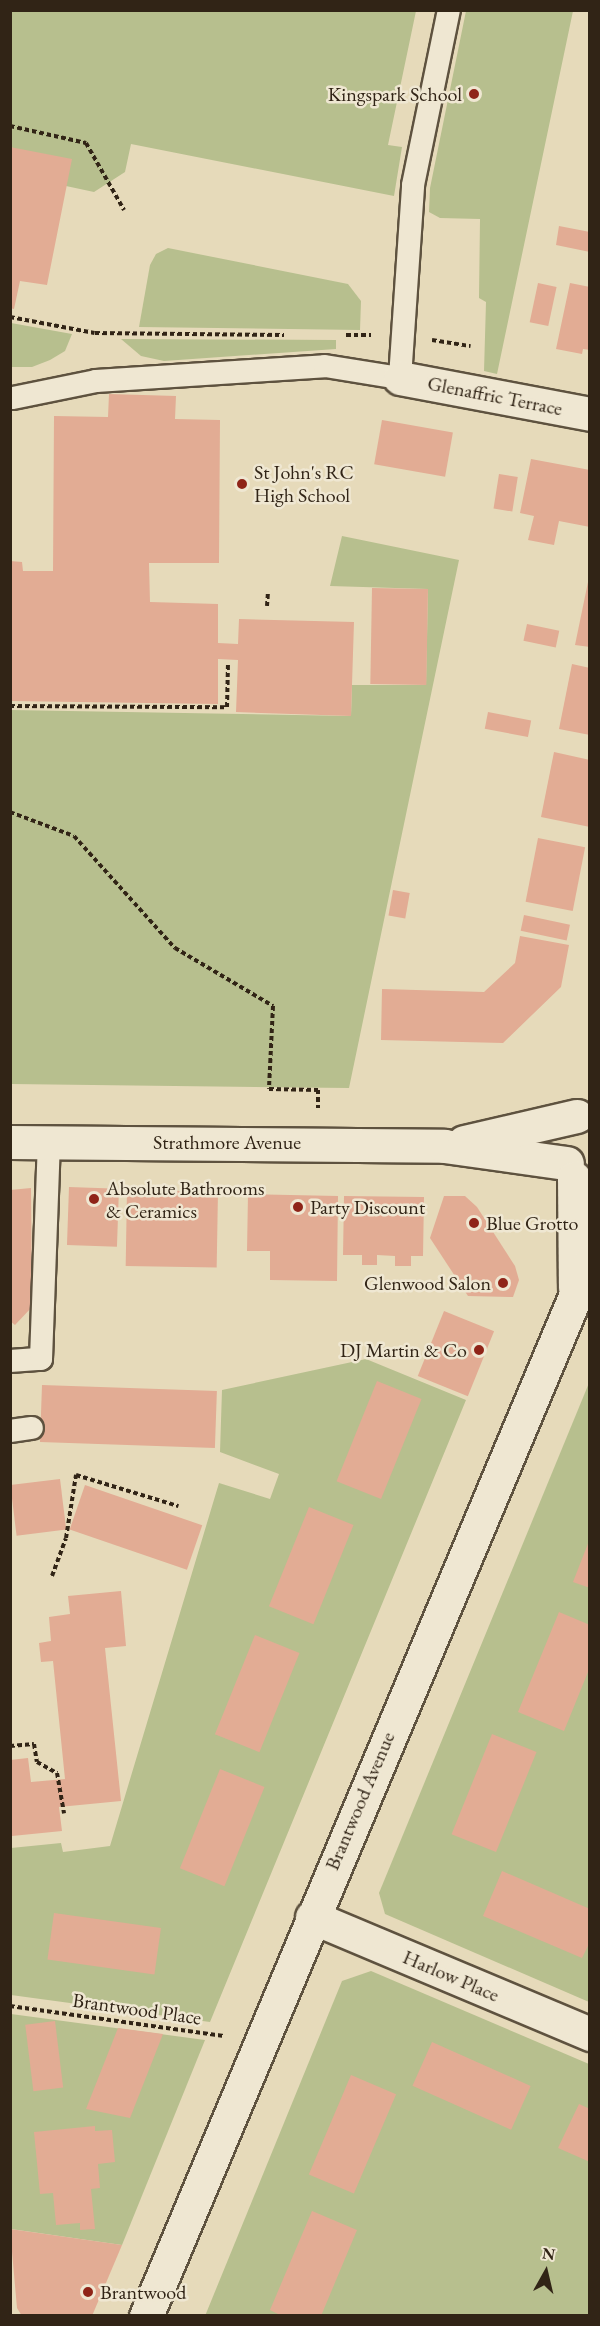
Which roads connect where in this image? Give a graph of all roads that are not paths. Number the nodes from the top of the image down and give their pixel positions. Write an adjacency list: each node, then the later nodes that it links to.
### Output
1 (449, 10): 2 (lane)
2 (400, 378): 3 (lane); 4 (street, Glenaffric Terrace)
3 (13, 398)
4 (590, 414)
5 (584, 1111): 8 (street, Strathmore Avenue); 9 (street, Strathmore Avenue)
6 (10, 1142): 7 (street, Strathmore Avenue)
7 (49, 1142): 8 (street, Strathmore Avenue); 11 (lane)
8 (444, 1146): 9 (street, Strathmore Avenue)
9 (577, 1178): 10 (street, Brantwood Avenue)
10 (582, 1274): 12 (street, Brantwood Avenue)
11 (10, 1361)
12 (312, 1917): 13 (street, Harlow Place); 14 (street, Brantwood Avenue)
13 (590, 2034)
14 (146, 2316)

